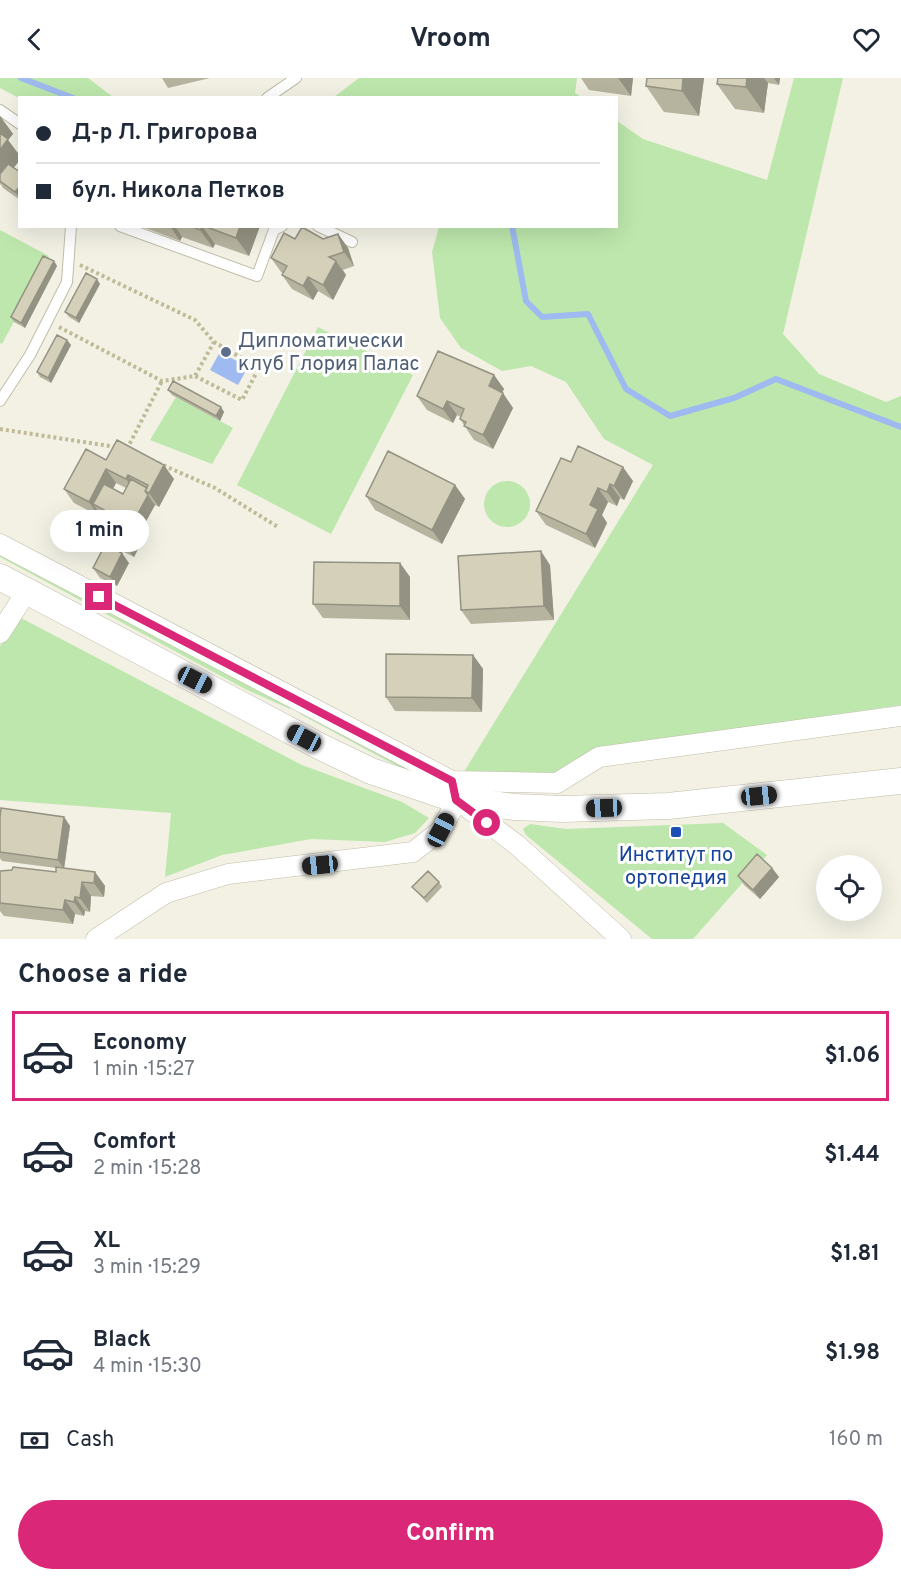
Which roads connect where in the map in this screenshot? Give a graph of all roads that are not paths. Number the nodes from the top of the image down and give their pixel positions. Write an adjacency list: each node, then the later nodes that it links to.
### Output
1 (296, 78): 2 (lane)
2 (270, 96)
3 (0, 110): 4 (lane)
4 (18, 123)
5 (71, 228): 10 (lane)
6 (125, 228): 7 (lane)
7 (278, 228)
8 (322, 228): 9 (lane)
9 (352, 242)
10 (0, 401)
11 (0, 544): 17 (street)
12 (0, 577): 13 (street)
13 (27, 591): 14 (street); 17 (street)
14 (0, 633)
15 (901, 716): 17 (street)
16 (897, 787): 17 (street)
17 (454, 791): 18 (street); 19 (street)
18 (96, 939)
19 (621, 939)

